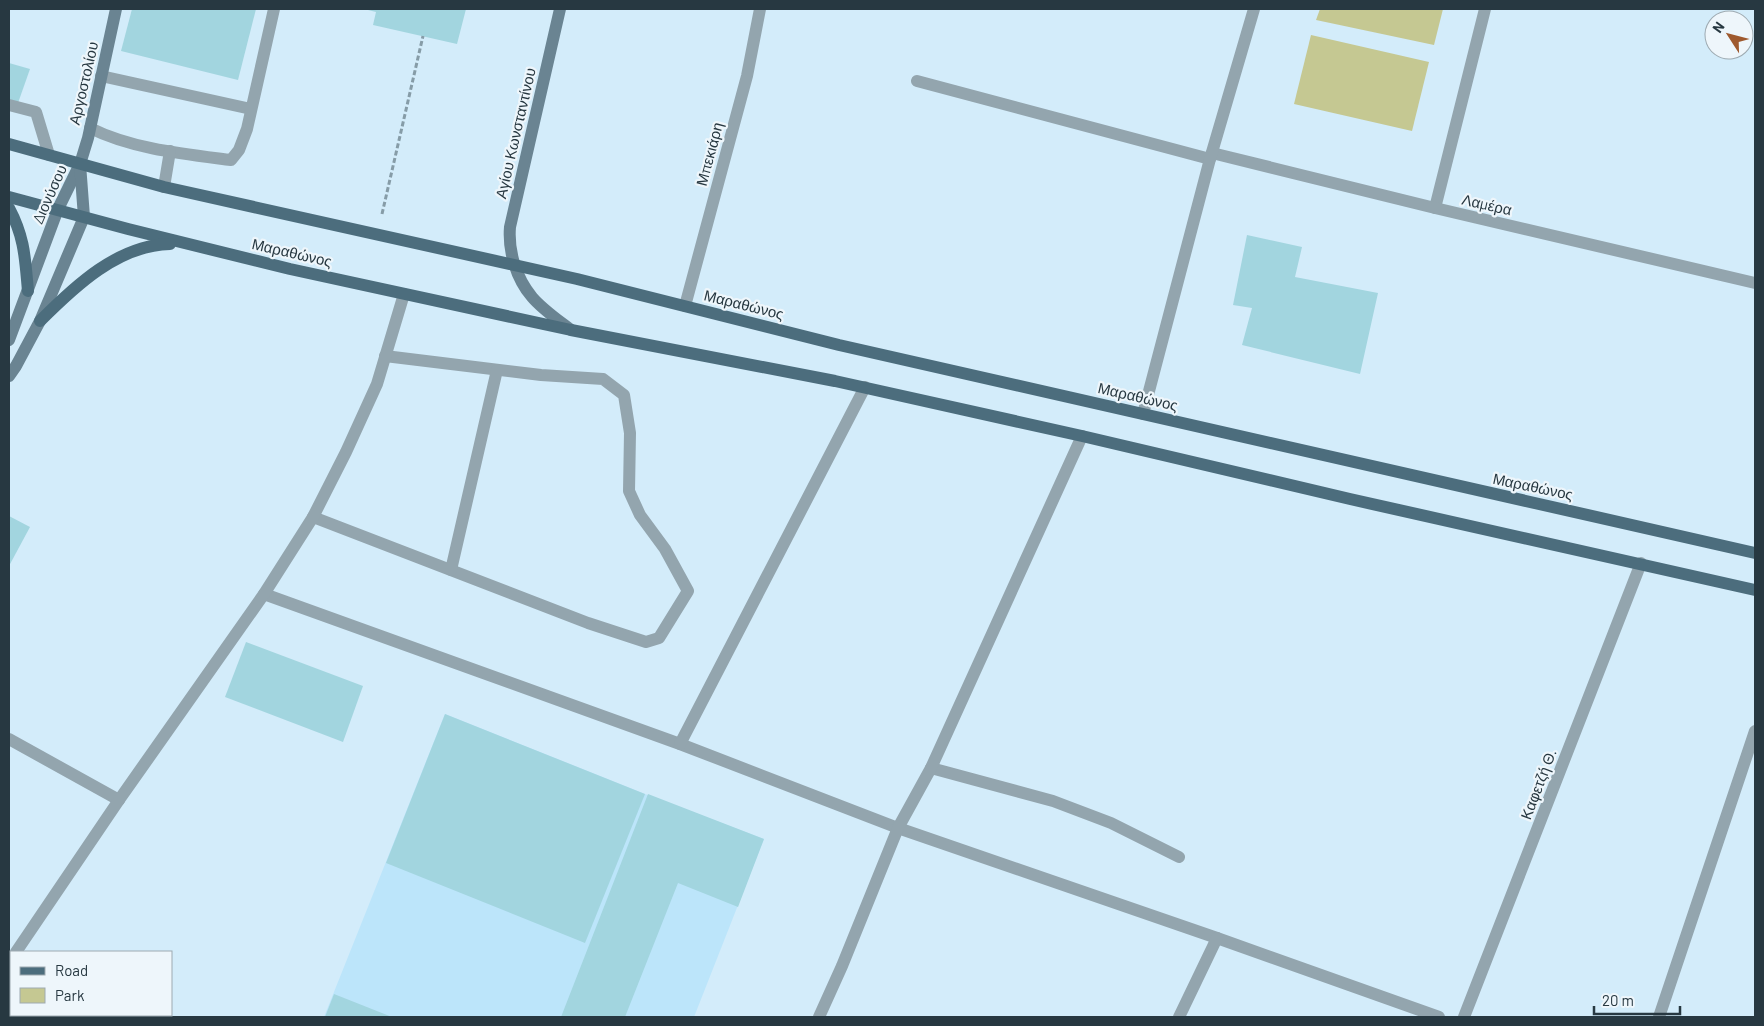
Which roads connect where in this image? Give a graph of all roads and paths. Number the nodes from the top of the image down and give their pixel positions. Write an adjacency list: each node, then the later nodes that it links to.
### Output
1 (116, 9): 8 (street, Αργοστολίου)
2 (274, 9): 11 (street)
3 (560, 9): 26 (street, Αγίου Κωνσταντίνου)
4 (760, 9): 30 (street, Μπεκιάρη)
5 (1254, 9): 16 (street)
6 (1485, 9): 21 (street)
7 (423, 36): 24 (path)
8 (101, 76): 11 (street); 12 (street, Αργοστολίου)
9 (917, 80): 16 (street, Λαμέρα)
10 (9, 105): 15 (street)
11 (251, 109): 14 (street)
12 (90, 128): 14 (street); 17 (street, Αργοστολίου)
13 (9, 144): 15 (main road, Μαραθώνος)
14 (170, 151): 18 (street)
15 (49, 155): 17 (main road, Μαραθώνος)
16 (1211, 156): 21 (street, Λαμέρα); 38 (street)
17 (80, 164): 18 (main road, Μαραθώνος); 22 (street, Διονύσου); 23 (street, Διονύσου)
18 (164, 187): 24 (main road, Μαραθώνος)
19 (9, 197): 22 (main road, Μαραθώνος)
20 (9, 208): 28 (main road)
21 (1434, 208): 27 (street, Λαμέρα)
22 (58, 210): 23 (main road, Μαραθώνος); 28 (street, Διονύσου)
23 (84, 217): 25 (main road, Μαραθώνος); 31 (street, Διονύσου)
24 (377, 235): 26 (main road, Μαραθώνος)
25 (190, 244): 29 (main road, Μαραθώνος); 31 (main road)
26 (514, 265): 30 (main road, Μαραθώνος); 32 (street, Μαραθώνος)
27 (1755, 283)
28 (28, 291): 33 (street, Διονύσου)
29 (404, 294): 32 (main road, Μαραθώνος); 34 (street)
30 (685, 306): 38 (main road, Μαραθώνος)
31 (40, 321): 36 (street, Διονύσου)
32 (570, 330): 37 (main road, Μαραθώνος)
33 (9, 340)
34 (385, 356): 35 (street); 40 (street)
35 (497, 370): 43 (street); 43 (street)
36 (9, 376)
37 (865, 387): 39 (main road, Μαραθώνος); 48 (street)
38 (1142, 414): 41 (main road, Μαραθώνος)
39 (1082, 436): 42 (main road, Μαραθώνος); 49 (street)
40 (313, 518): 43 (street); 45 (street)
41 (1755, 553)
42 (1641, 563): 44 (main road, Μαραθώνος); 58 (street, Καφετζή Θ.)
43 (451, 570)
44 (1755, 590)
45 (264, 594): 48 (street); 50 (street)
46 (1755, 731): 59 (street)
47 (9, 739): 50 (street)
48 (680, 744): 51 (street)
49 (931, 768): 51 (street); 52 (street)
50 (119, 800): 54 (street)
51 (898, 828): 53 (street); 55 (street)
52 (1179, 857)
53 (1217, 938): 56 (street); 57 (street)
54 (17, 951)
55 (819, 1017)
56 (1179, 1017)
57 (1438, 1017)
58 (1464, 1017)
59 (1659, 1017)

